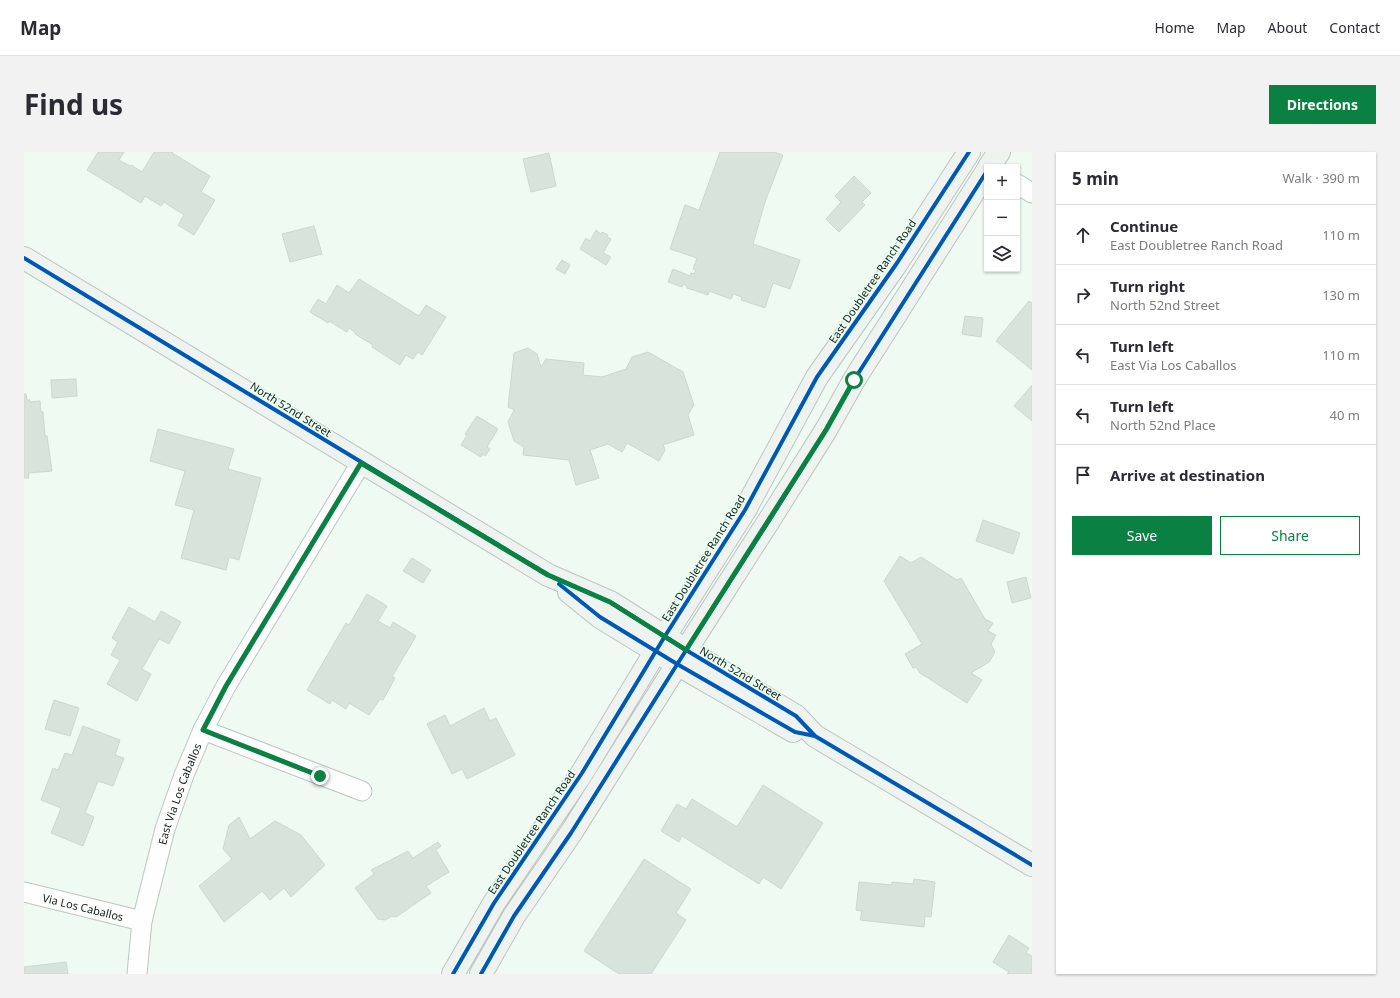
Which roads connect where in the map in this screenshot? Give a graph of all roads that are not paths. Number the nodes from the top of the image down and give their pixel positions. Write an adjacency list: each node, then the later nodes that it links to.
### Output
1 (999, 152): 4 (main road)
2 (966, 153): 3 (street); 9 (main road, East Doubletree Ranch Road)
3 (984, 164)
4 (990, 164)
5 (984, 176): 10 (main road)
6 (1020, 186): 7 (street)
7 (1032, 193)
8 (24, 258): 11 (main road, North 52nd Street)
9 (792, 425): 10 (main road); 12 (main road, East Doubletree Ranch Road)
10 (818, 442): 13 (main road)
11 (361, 463): 12 (main road, North 52nd Street); 14 (street, East Via Los Caballos)
12 (661, 644): 13 (main road, North 52nd Street); 18 (main road, East Doubletree Ranch Road)
13 (682, 657): 16 (main road, North 52nd Street); 19 (main road)
14 (203, 730): 15 (street); 20 (street, East Via Los Caballos)
15 (362, 791)
16 (1032, 865)
17 (24, 892): 20 (street, Via Los Caballos)
18 (494, 902): 19 (main road); 22 (main road, East Doubletree Ranch Road)
19 (514, 916): 23 (main road)
20 (142, 922): 21 (street, East Via Los Caballos)
21 (137, 974)
22 (453, 974)
23 (481, 974)

